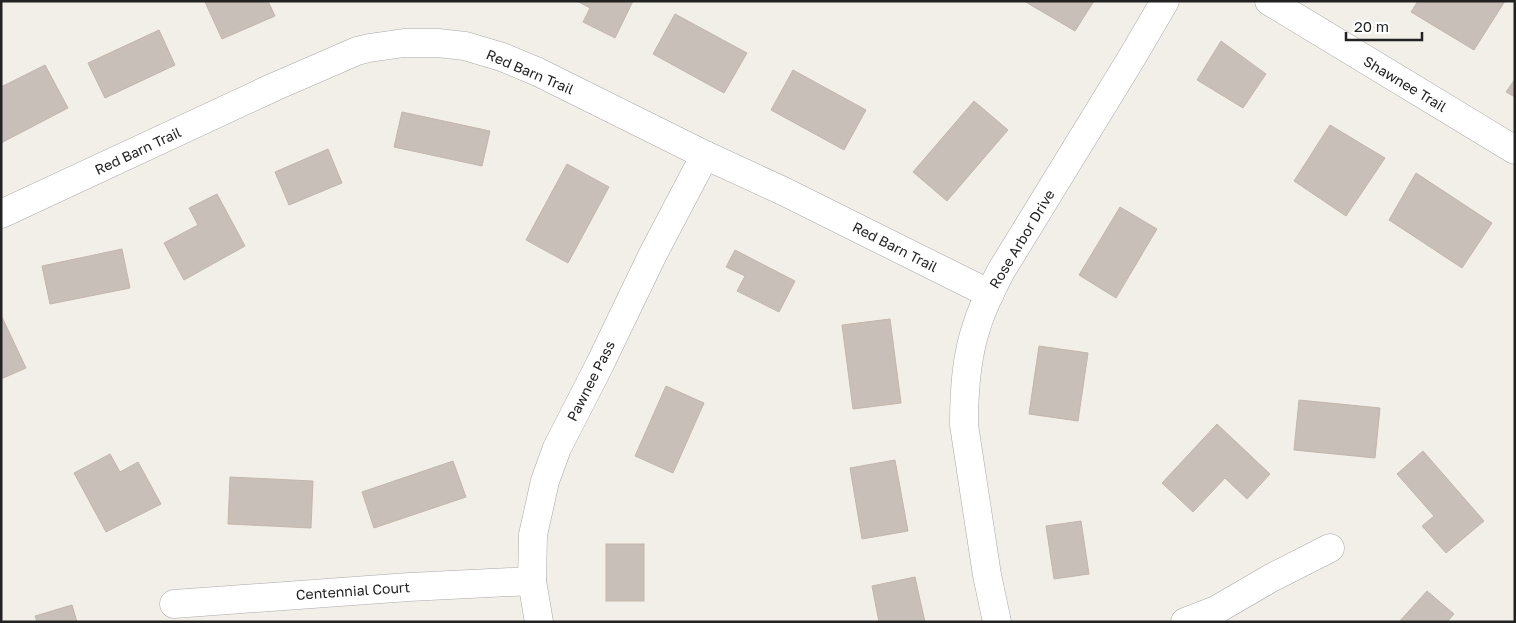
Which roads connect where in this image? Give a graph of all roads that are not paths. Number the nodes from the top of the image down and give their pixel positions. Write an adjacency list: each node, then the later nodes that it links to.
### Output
1 (1165, 1): 6 (street, Rose Arbor Drive)
2 (1269, 1): 3 (street, Shawnee Trail)
3 (1515, 150)
4 (704, 156): 5 (street, Red Barn Trail); 6 (street, Red Barn Trail); 8 (street, Pawnee Pass)
5 (1, 214)
6 (990, 294): 11 (street, Rose Arbor Drive)
7 (1330, 548): 12 (street)
8 (532, 581): 9 (street, Centennial Court); 10 (street, Pawnee Pass)
9 (174, 604)
10 (539, 622)
11 (997, 622)
12 (1185, 622)

